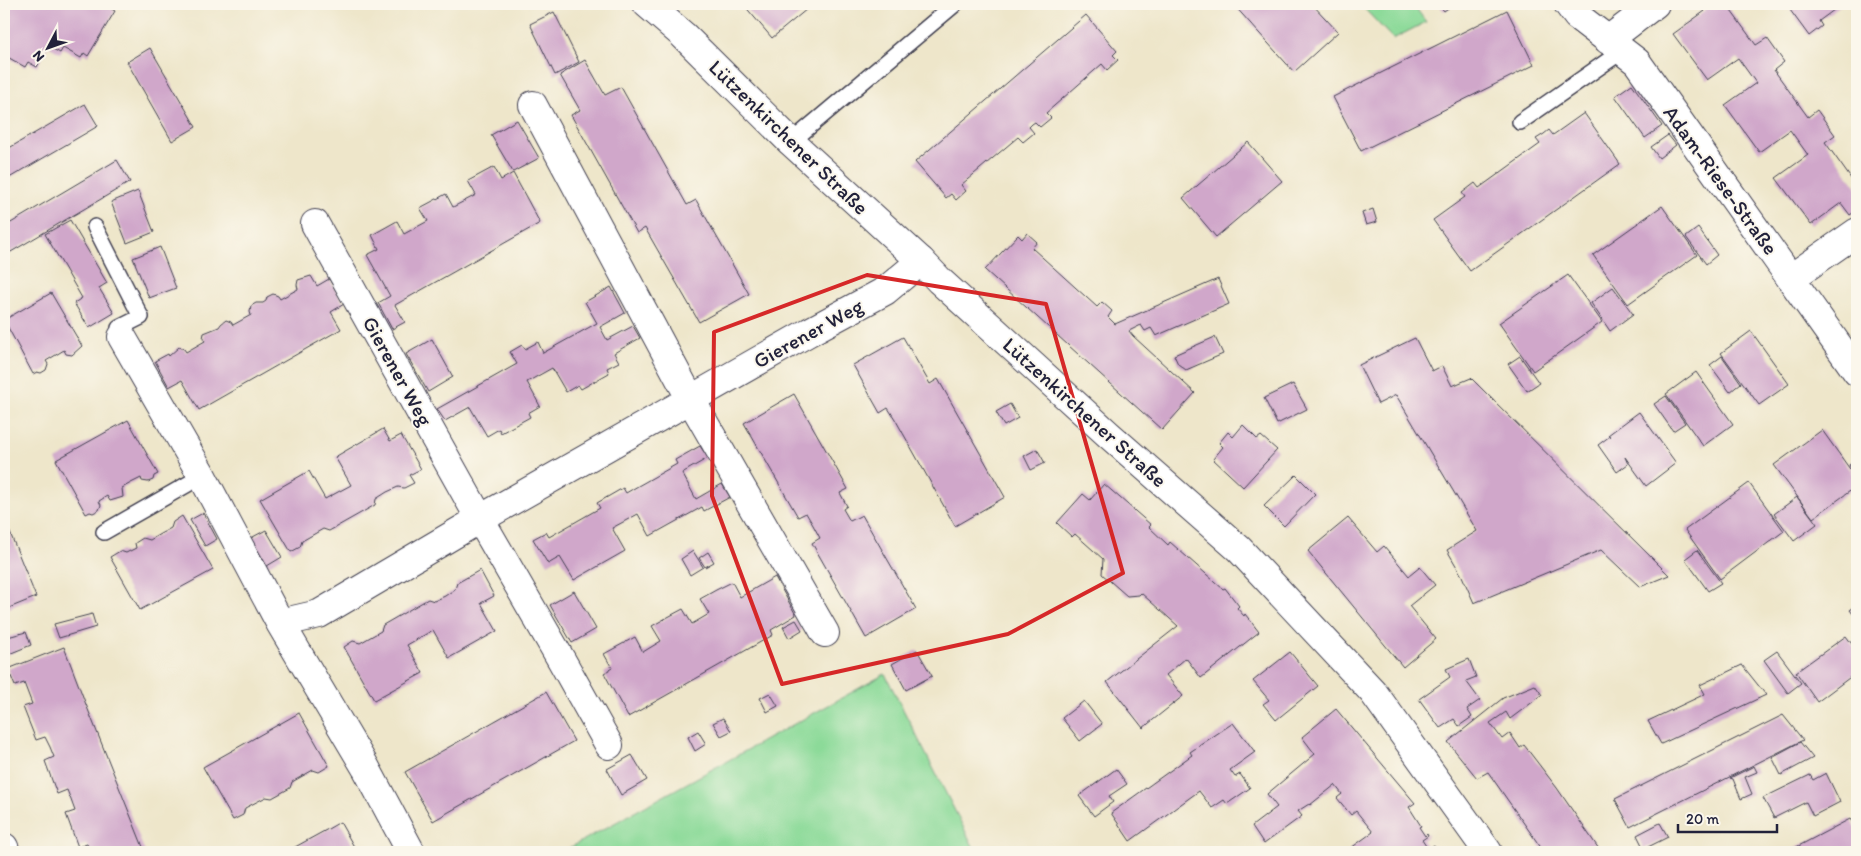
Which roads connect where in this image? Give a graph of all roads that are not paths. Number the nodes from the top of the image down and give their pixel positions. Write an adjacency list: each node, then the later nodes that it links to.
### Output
1 (648, 4): 8 (street, Lützenkirchener Straße)
2 (955, 4): 8 (lane)
3 (1568, 4): 5 (street, Adam-Riese-Straße)
4 (1656, 4): 5 (street)
5 (1615, 45): 7 (lane); 13 (street, Adam-Riese-Straße)
6 (533, 104): 16 (street)
7 (1520, 122)
8 (791, 142): 12 (street, Lützenkirchener Straße)
9 (315, 224): 18 (street, Gierener Weg)
10 (95, 226): 14 (lane)
11 (1857, 232): 13 (street)
12 (921, 261): 16 (street, Gierener Weg); 26 (street, Lützenkirchener Straße)
13 (1791, 278): 15 (street, Adam-Riese-Straße)
14 (122, 337): 17 (street)
15 (1857, 372)
16 (691, 400): 18 (street, Gierener Weg); 21 (street)
17 (202, 476): 19 (lane); 20 (street)
18 (480, 519): 20 (street, Gierener Weg); 22 (street, Gierener Weg)
19 (104, 532)
20 (280, 623): 25 (street)
21 (825, 632)
22 (609, 745)
23 (4, 847): 24 (street)
24 (6, 852)
25 (411, 852)
26 (1488, 852)

